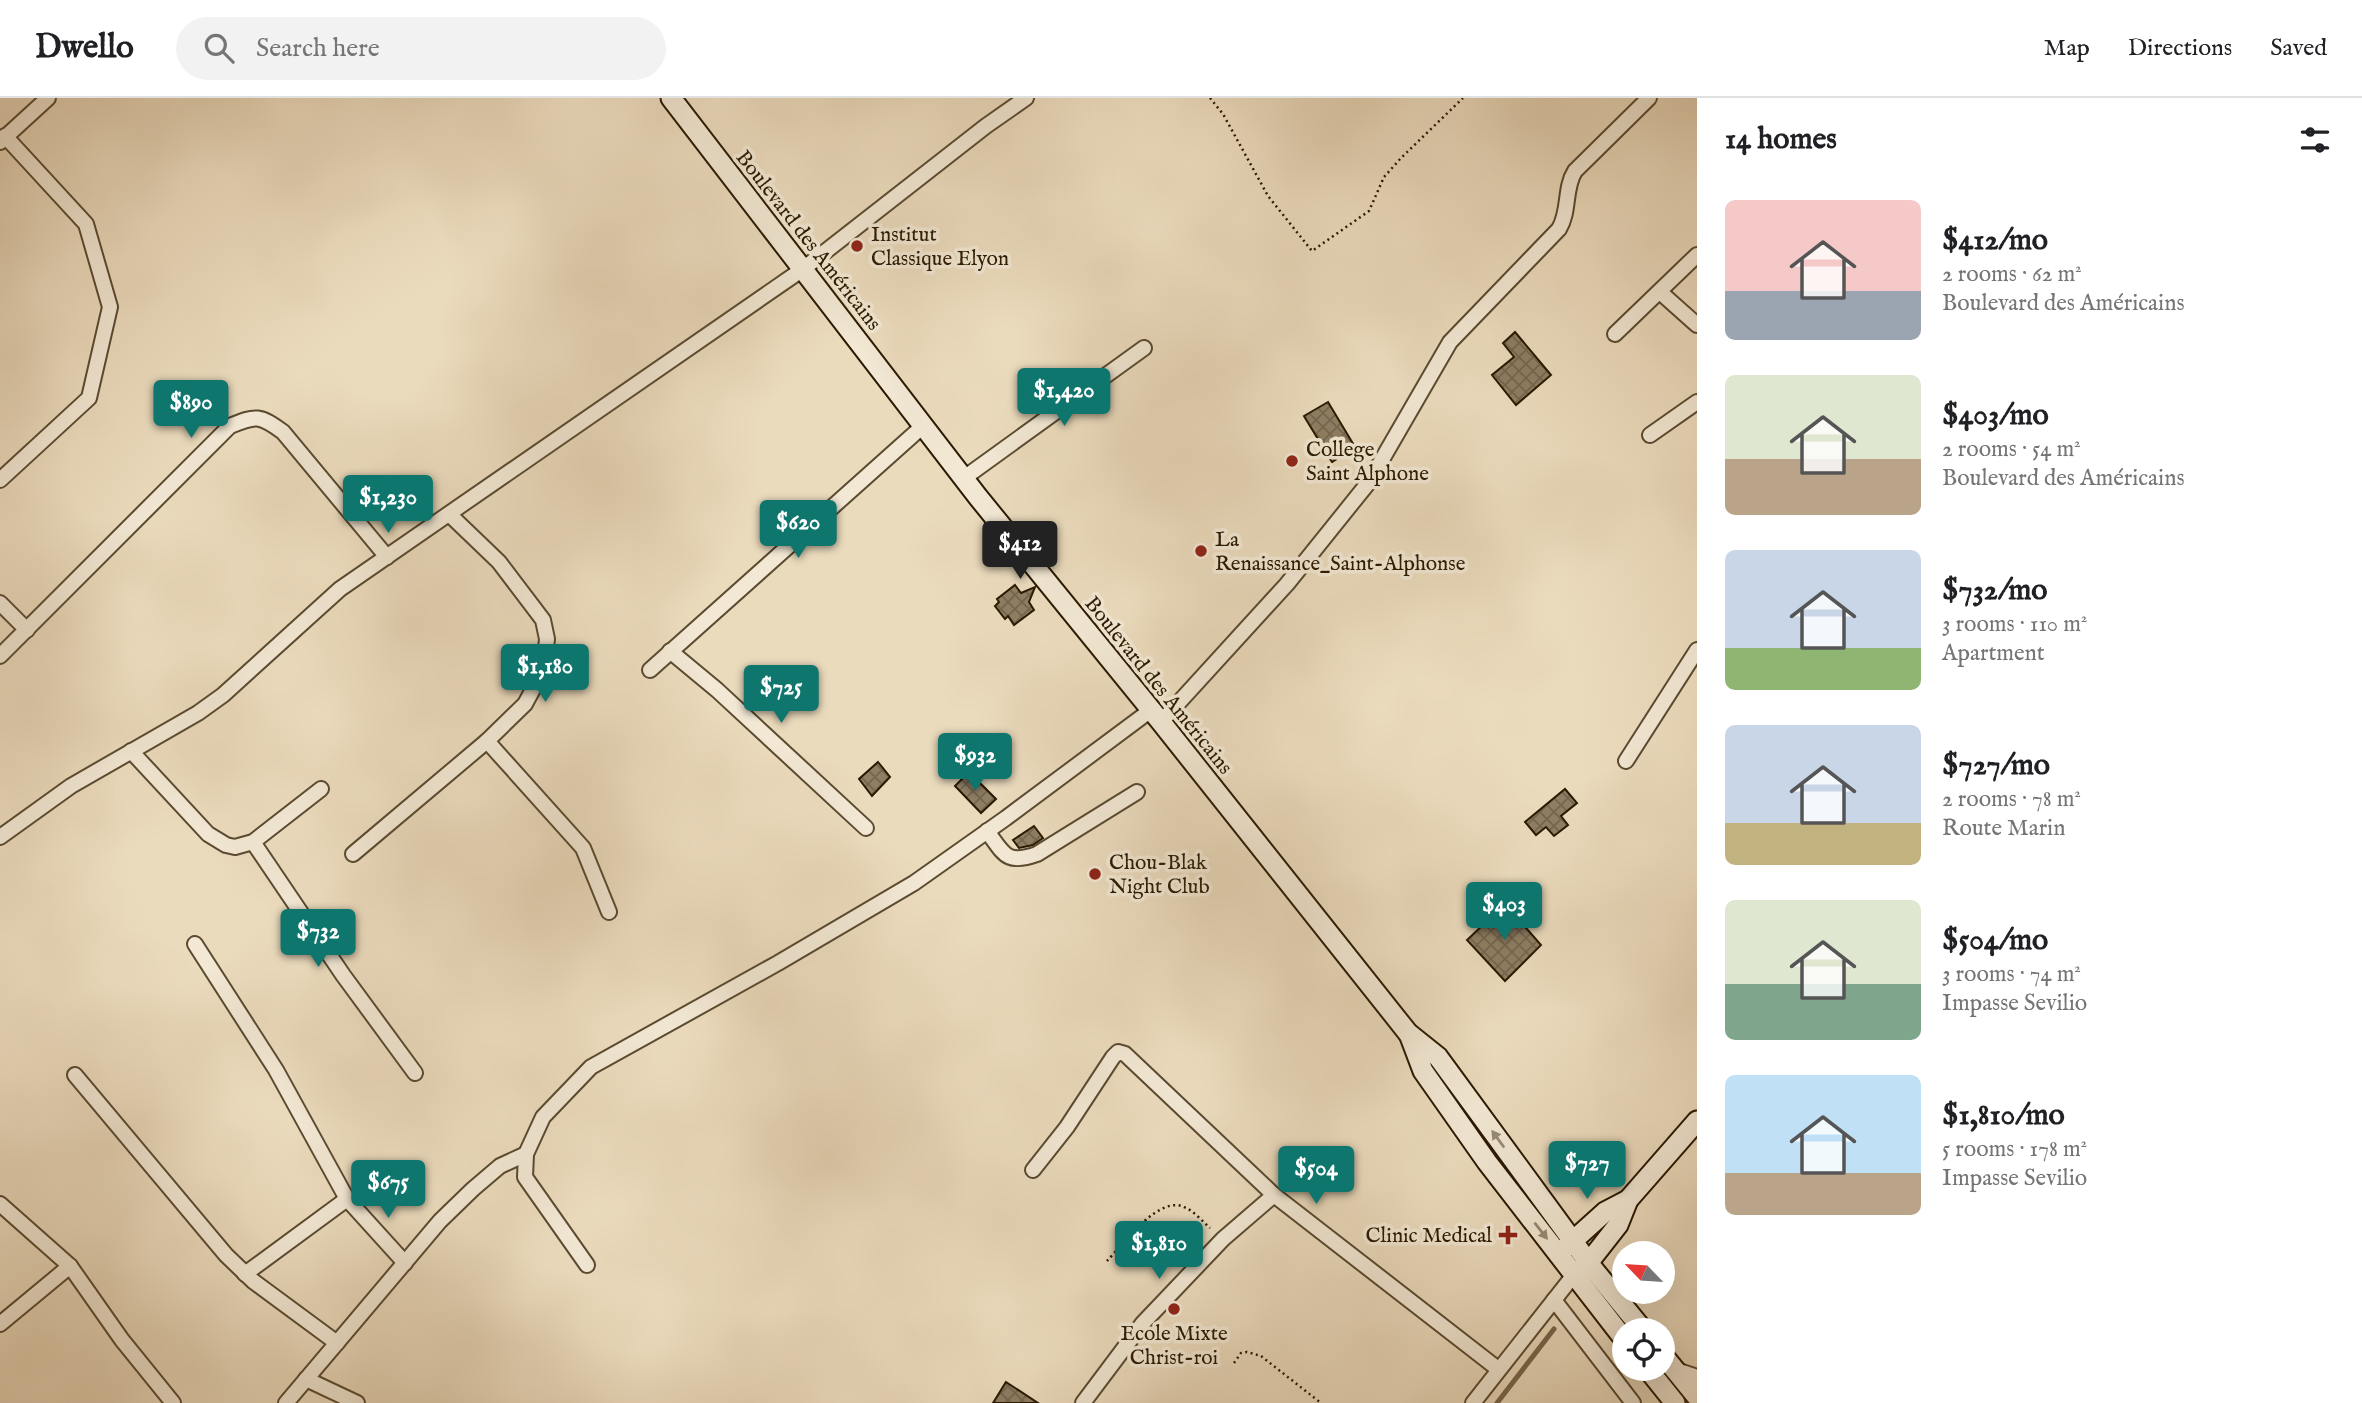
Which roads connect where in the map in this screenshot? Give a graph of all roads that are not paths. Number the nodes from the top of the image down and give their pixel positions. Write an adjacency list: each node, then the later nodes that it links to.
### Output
1 (48, 98): 5 (street)
2 (671, 98): 7 (main road, Boulevard des Américains)
3 (1026, 98): 7 (street)
4 (1649, 98): 25 (street)
5 (3, 139): 16 (street)
6 (1697, 256): 8 (street)
7 (803, 269): 13 (main road, Boulevard des Américains); 17 (street)
8 (1660, 292): 9 (street); 10 (street)
9 (1697, 325)
10 (1615, 334)
11 (1144, 348): 15 (street)
12 (1697, 402): 14 (street)
13 (923, 426): 15 (main road, Boulevard des Américains); 22 (street)
14 (1650, 435)
15 (964, 478): 25 (main road, Boulevard des Américains)
16 (0, 480)
17 (449, 514): 18 (street); 26 (street)
18 (387, 557): 20 (street); 27 (street)
19 (0, 603): 20 (street)
20 (27, 630): 23 (street)
21 (1697, 650): 28 (street)
22 (670, 651): 24 (street); 31 (street)
23 (0, 656)
24 (650, 670)
25 (1156, 716): 32 (street); 47 (main road, Boulevard des Américains)
26 (487, 741): 35 (street); 36 (street)
27 (131, 751): 33 (street); 34 (street)
28 (1626, 761)
29 (321, 789): 34 (street)
30 (1137, 792): 32 (street)
31 (866, 828)
32 (987, 831): 41 (street)
33 (0, 837)
34 (253, 842): 38 (street)
35 (353, 854)
36 (609, 912)
37 (195, 944): 44 (street)
38 (415, 1073)
39 (75, 1075): 52 (street)
40 (1697, 1121): 45 (main road)
41 (526, 1154): 49 (street); 50 (street)
42 (1033, 1170): 43 (street)
43 (1274, 1195): 59 (street); 68 (street)
44 (347, 1199): 49 (street); 52 (street)
45 (1628, 1200): 47 (main road); 48 (main road)
46 (0, 1204): 51 (street)
47 (1566, 1247): 48 (main road, Boulevard des Américains); 53 (main road, Boulevard des Américains)
48 (1589, 1262): 53 (main road); 55 (main road, Boulevard des Américains)
49 (405, 1263): 58 (street)
50 (587, 1265)
51 (70, 1266): 56 (street); 65 (street)
52 (246, 1274): 58 (street)
53 (1573, 1276): 54 (street); 57 (main road, Boulevard des Américains)
54 (1553, 1300): 59 (street); 70 (street)
55 (1633, 1318)
56 (0, 1324)
57 (1612, 1324)
58 (337, 1343): 62 (street)
59 (1498, 1369): 69 (street)
60 (1676, 1370): 61 (street); 64 (main road)
61 (1697, 1377)
62 (306, 1379): 66 (street); 67 (street)
63 (1657, 1381): 71 (main road)
64 (1697, 1397)
65 (173, 1403)
66 (286, 1403)
67 (357, 1403)
68 (1083, 1403)
69 (1473, 1403)
70 (1633, 1403)
71 (1675, 1403)

